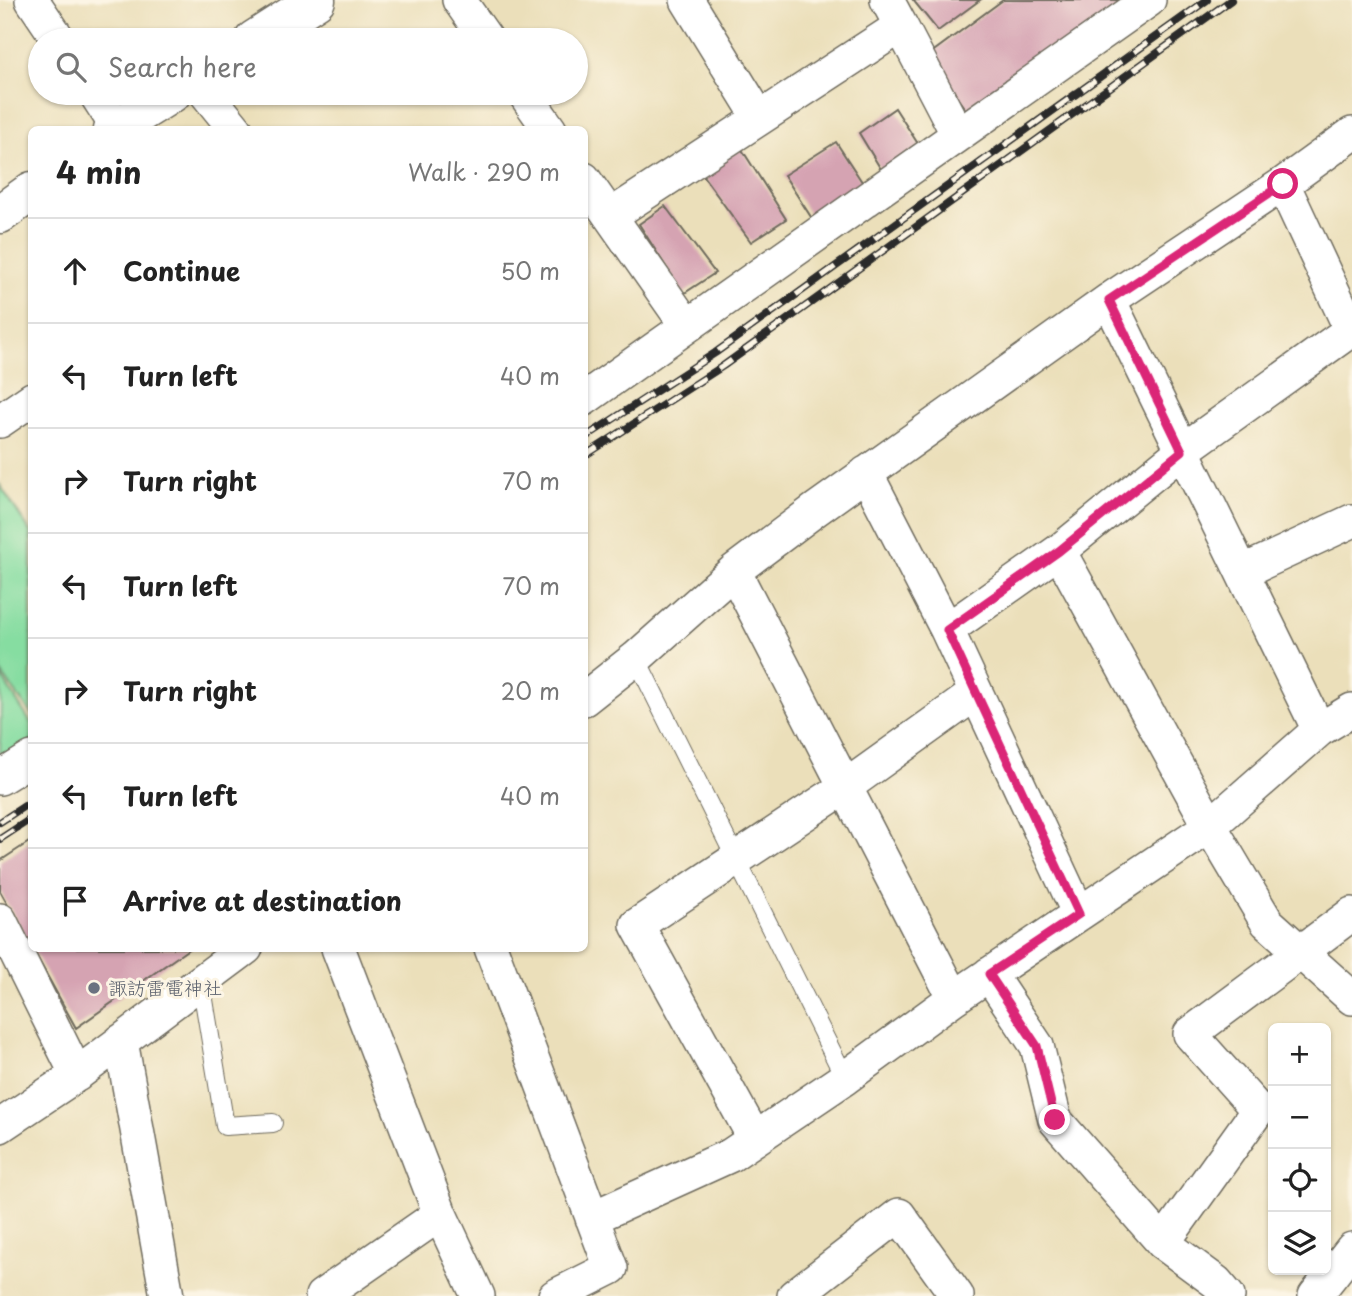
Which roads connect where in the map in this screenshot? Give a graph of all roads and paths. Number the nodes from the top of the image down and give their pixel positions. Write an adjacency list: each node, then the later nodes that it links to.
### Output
1 (32, 0): 7 (street)
2 (316, 0): 8 (street)
3 (458, 0): 9 (street)
4 (687, 0): 14 (street)
5 (1149, 0): 20 (street)
6 (894, 13): 14 (street); 20 (street)
7 (51, 28)
8 (273, 28)
9 (478, 28)
10 (101, 105): 15 (street)
11 (152, 105): 16 (street)
12 (216, 105): 17 (street)
13 (532, 105): 18 (street)
14 (759, 117): 25 (street)
15 (114, 126)
16 (118, 126)
17 (233, 126)
18 (547, 126)
19 (1352, 134): 21 (street)
20 (958, 135): 27 (street)
21 (1283, 184): 26 (street); 28 (street)
22 (588, 185): 25 (street)
23 (28, 194): 24 (street)
24 (0, 214)
25 (610, 216): 27 (street)
26 (1109, 300): 32 (street); 33 (street)
27 (687, 326): 29 (street)
28 (1352, 331): 32 (street)
29 (588, 396)
30 (28, 402): 31 (street)
31 (0, 421)
32 (1182, 451): 35 (street); 37 (street)
33 (866, 473): 36 (street); 38 (street)
34 (1352, 521): 37 (street)
35 (1059, 551): 38 (street); 47 (street)
36 (734, 571): 39 (street); 46 (street)
37 (1242, 572): 43 (street)
38 (947, 630): 40 (street)
39 (636, 658): 41 (street); 48 (lane)
40 (976, 692): 46 (street); 49 (street)
41 (588, 696)
42 (1352, 710): 43 (street)
43 (1319, 730): 47 (street)
44 (28, 760): 45 (street)
45 (0, 778)
46 (845, 787): 48 (street); 58 (street)
47 (1210, 826): 49 (street); 55 (street)
48 (736, 860): 62 (lane); 65 (street)
49 (1079, 914): 56 (street)
50 (1352, 914): 55 (street)
51 (0, 920): 61 (street)
52 (241, 952): 57 (street)
53 (340, 952): 66 (street)
54 (492, 952): 67 (street)
55 (1302, 953): 59 (street); 68 (street)
56 (989, 974): 58 (street); 68 (street)
57 (201, 982): 60 (street); 63 (lane)
58 (954, 998): 62 (street)
59 (1352, 998)
60 (121, 1041): 61 (street); 71 (street)
61 (77, 1074): 64 (street)
62 (845, 1078): 65 (street)
63 (272, 1124)
64 (0, 1126)
65 (755, 1139): 67 (street)
66 (440, 1214): 72 (street); 73 (street)
67 (592, 1218): 70 (street)
68 (1163, 1244): 76 (street)
69 (1352, 1249): 77 (street)
70 (571, 1293)
71 (167, 1296)
72 (322, 1296)
73 (478, 1296)
74 (794, 1296): 75 (street)
75 (957, 1296)
76 (1228, 1296)
77 (1315, 1296)

